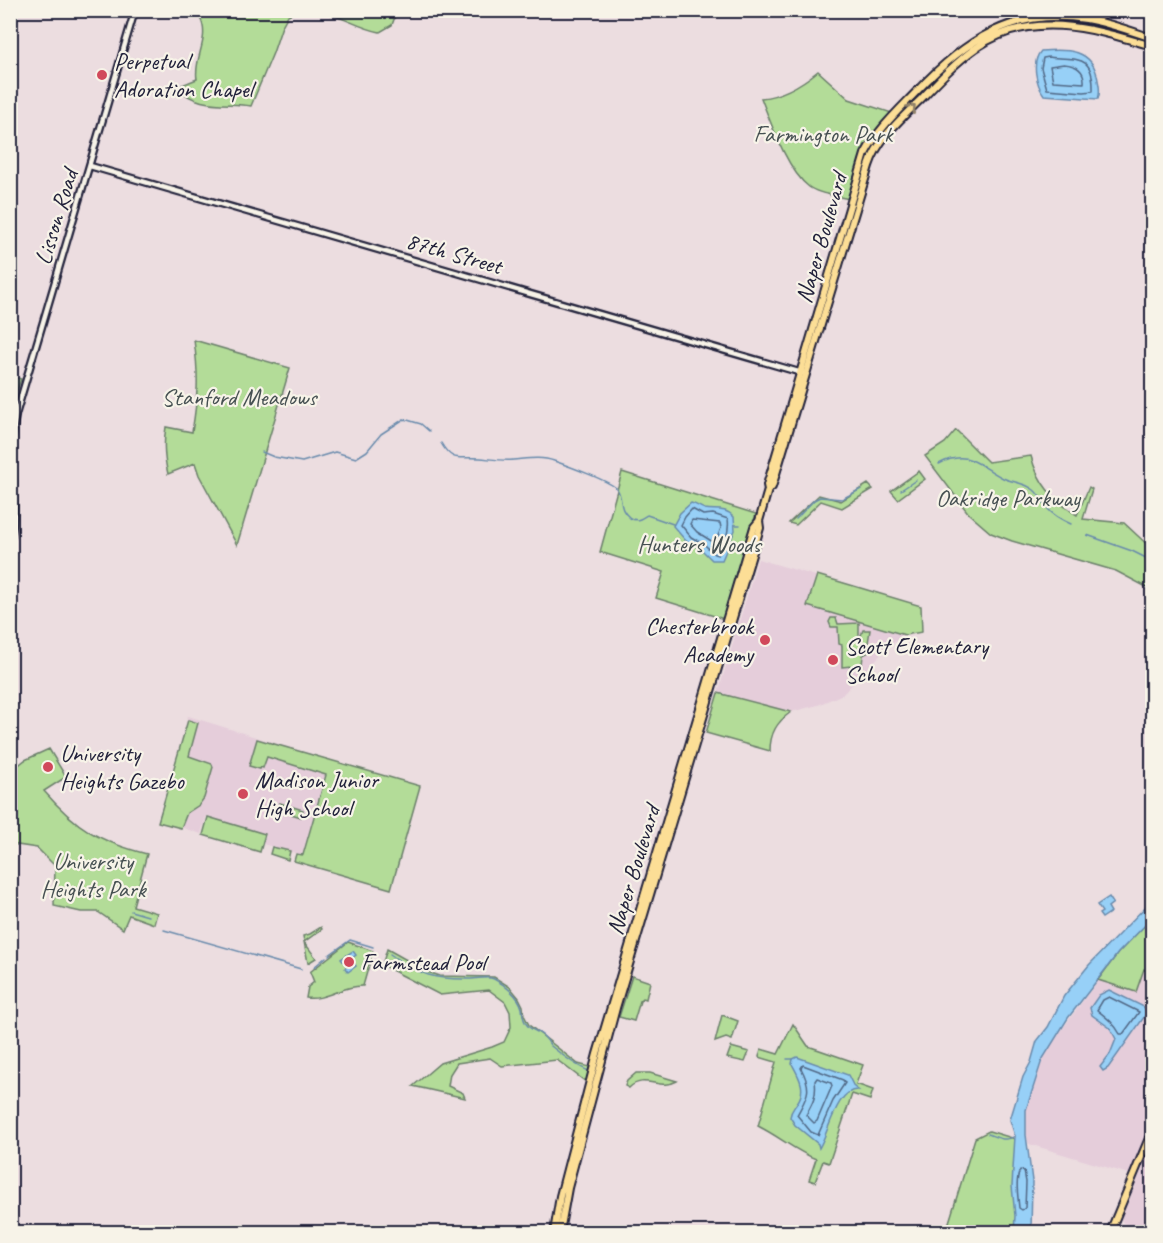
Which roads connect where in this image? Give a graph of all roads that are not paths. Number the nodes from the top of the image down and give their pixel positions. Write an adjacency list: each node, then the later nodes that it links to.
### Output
1 (135, 10): 4 (street, Lisson Road)
2 (1152, 38): 5 (main road, Naper Boulevard)
3 (1152, 46): 5 (main road, Naper Boulevard, one-way to 3)
4 (90, 166): 5 (street, 87th Street); 7 (street, Lisson Road)
5 (804, 374): 6 (main road, Naper Boulevard)
6 (759, 521): 9 (main road, Naper Boulevard); 10 (main road, Naper Boulevard)
7 (10, 542)
8 (1152, 1131): 11 (main road)
9 (554, 1233)
10 (560, 1233)
11 (1110, 1233)

